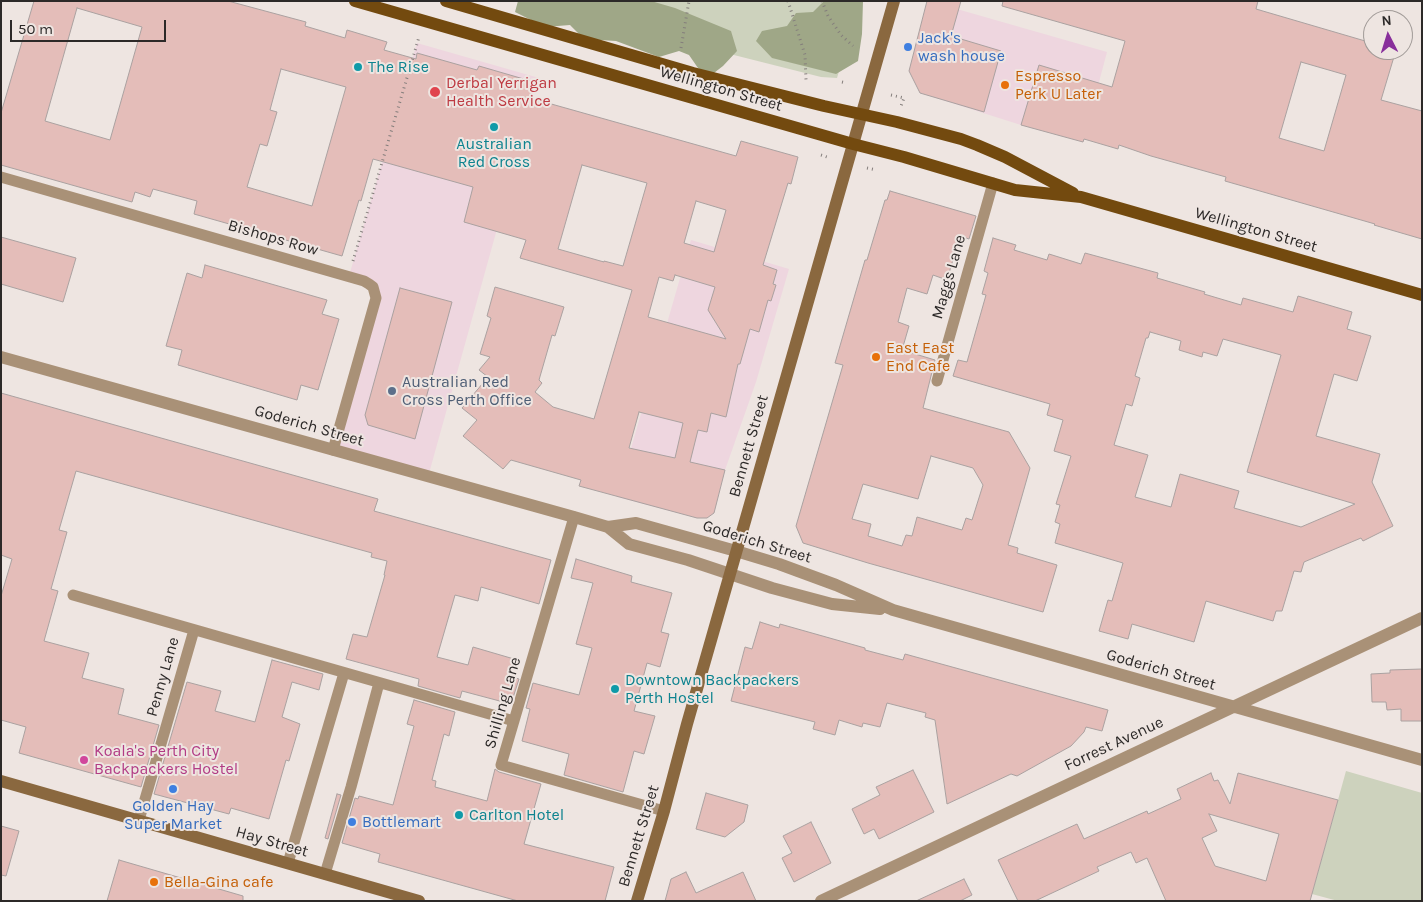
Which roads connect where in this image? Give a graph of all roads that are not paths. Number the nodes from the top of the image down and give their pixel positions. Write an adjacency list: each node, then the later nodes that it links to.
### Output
1 (354, 1): 5 (main road, Wellington Street)
2 (446, 1): 4 (main road, Wellington Street)
3 (894, 1): 4 (main road, Bennett Street)
4 (862, 115): 5 (main road, Bennett Street); 8 (main road, Wellington Street)
5 (853, 144): 7 (main road, Wellington Street); 15 (main road, Bennett Street)
6 (1, 177): 12 (lane, Bishops Row)
7 (993, 183): 8 (main road, Wellington Street); 11 (lane, Maggs Lane)
8 (1081, 197): 9 (main road, Wellington Street)
9 (1422, 295)
10 (1, 357): 12 (street, Goderich Street)
11 (937, 381)
12 (333, 450): 13 (street, Goderich Street)
13 (574, 517): 14 (street, Goderich Street); 24 (lane, Shilling Lane)
14 (608, 527): 15 (street, Goderich Street); 16 (street, Goderich Street)
15 (736, 551): 16 (main road, Bennett Street); 18 (street, Goderich Street)
16 (730, 574): 18 (street, Goderich Street); 27 (main road, Bennett Street)
17 (73, 595): 20 (lane)
18 (893, 610): 23 (street, Goderich Street)
19 (1422, 618): 23 (street, Forrest Avenue)
20 (194, 630): 21 (lane); 28 (lane, Penny Lane)
21 (344, 673): 22 (lane); 29 (lane)
22 (378, 683): 24 (lane); 30 (lane)
23 (1231, 707): 25 (street, Goderich Street); 33 (street, Forrest Avenue)
24 (514, 721): 27 (lane, Shilling Lane)
25 (1422, 760)
26 (1, 781): 28 (main road, Hay Street)
27 (664, 811): 32 (main road, Bennett Street)
28 (139, 820): 29 (main road, Hay Street)
29 (288, 863): 30 (main road, Hay Street)
30 (325, 874): 31 (main road, Hay Street)
31 (419, 901)
32 (637, 901)
33 (821, 901)

